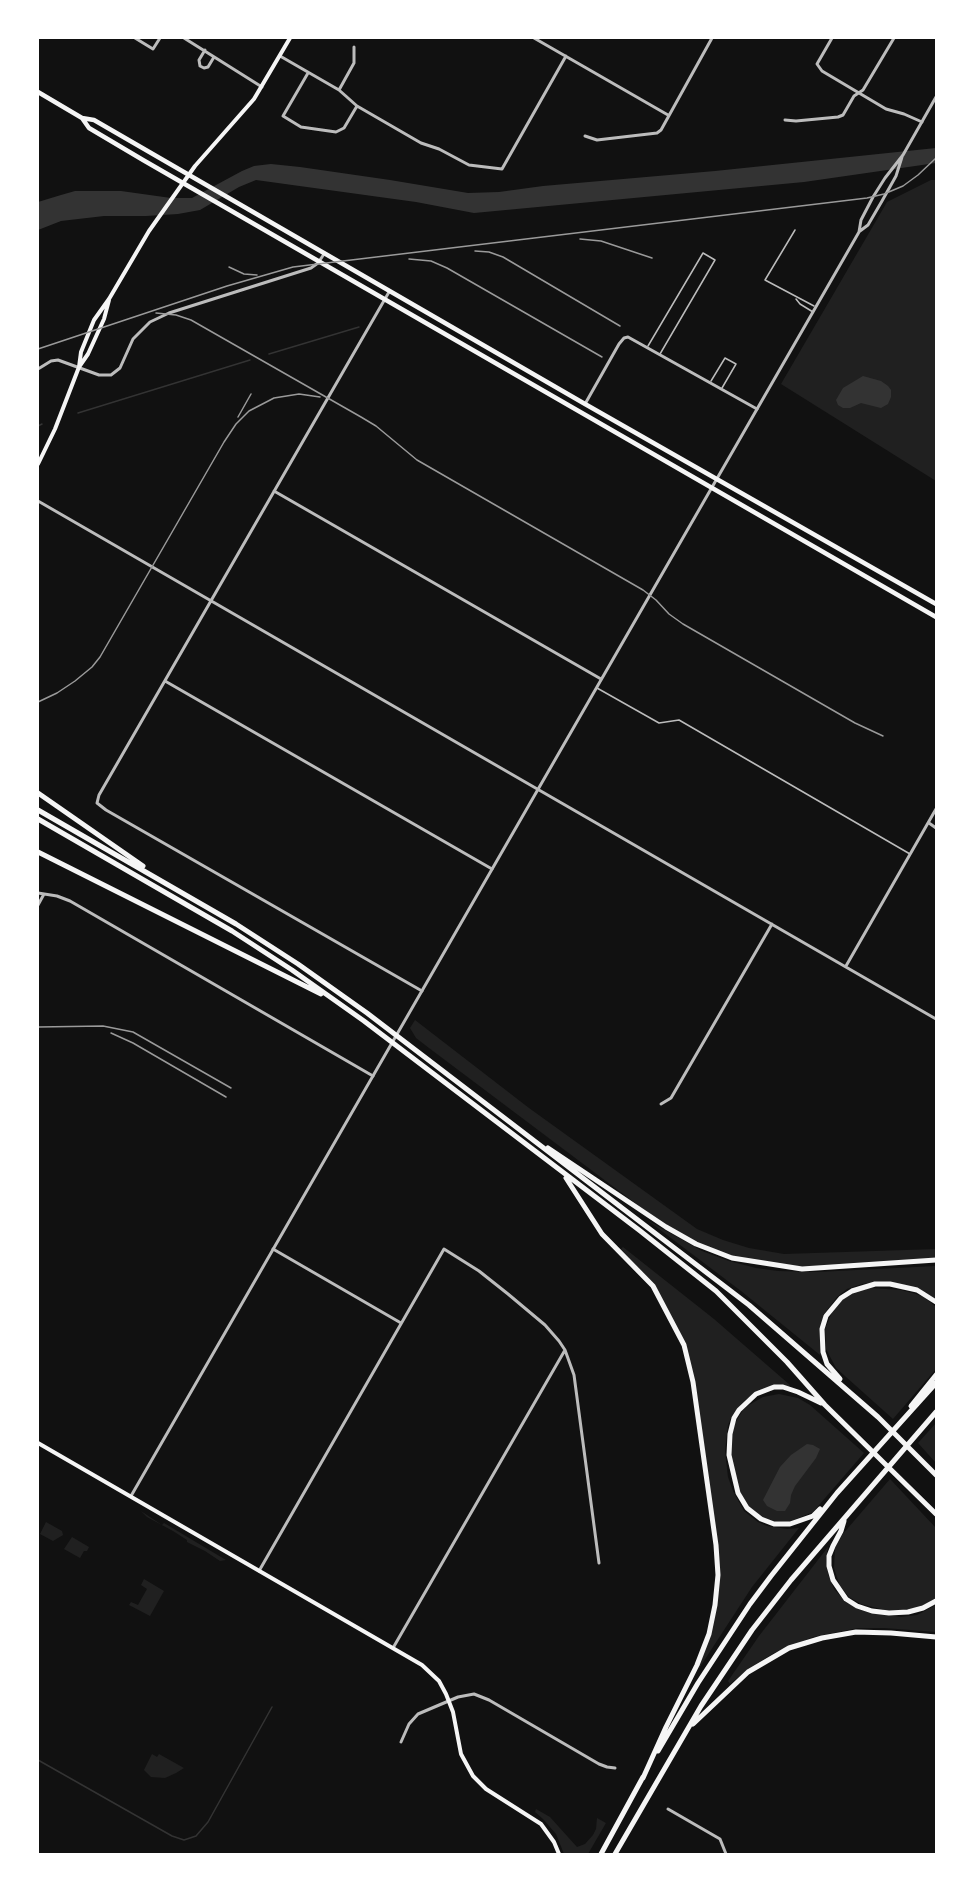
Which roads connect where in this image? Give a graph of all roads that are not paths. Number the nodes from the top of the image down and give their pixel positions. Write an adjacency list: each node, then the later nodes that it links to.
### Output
1 (135, 38): 2 (street)
2 (160, 38)
3 (184, 38): 10 (street)
4 (290, 38): 11 (main road)
5 (534, 38): 12 (street)
6 (712, 38): 21 (street)
7 (832, 38): 18 (street)
8 (894, 38): 18 (street)
9 (354, 47): 16 (street)
10 (205, 51): 13 (street); 13 (street)
11 (280, 56): 14 (street); 15 (main road)
12 (566, 56): 20 (street); 21 (street)
13 (214, 57): 15 (street)
14 (308, 73): 16 (street); 20 (street)
15 (262, 87): 27 (main road)
16 (339, 90): 20 (street)
17 (38, 92): 22 (main road)
18 (859, 93): 23 (street); 24 (street)
19 (936, 97): 24 (street)
20 (357, 106)
21 (668, 115): 25 (street)
22 (82, 118): 27 (main road); 28 (main road)
23 (785, 120)
24 (922, 123): 26 (street)
25 (585, 136)
26 (903, 155): 30 (street); 30 (street)
27 (188, 175): 28 (main road); 31 (main road)
28 (182, 182): 32 (main road); 35 (main road)
29 (795, 230): 34 (lane)
30 (858, 232): 37 (street)
31 (324, 254): 32 (street); 33 (main road)
32 (319, 261): 36 (main road); 41 (street)
33 (389, 291): 36 (street); 45 (main road)
34 (796, 298): 37 (lane); 38 (lane)
35 (109, 299): 41 (main road); 41 (main road)
36 (384, 300): 49 (main road); 50 (street)
37 (816, 307): 38 (street)
38 (813, 312): 46 (street)
39 (648, 347): 40 (street); 40 (lane); 45 (street)
40 (660, 354): 43 (street)
41 (79, 367): 42 (street); 47 (main road)
42 (38, 369)
43 (710, 383): 44 (street); 44 (lane)
44 (722, 389): 46 (street)
45 (585, 404): 48 (main road)
46 (757, 409): 48 (street)
47 (38, 464)
48 (716, 479): 49 (street); 53 (main road)
49 (711, 488): 54 (main road); 55 (street)
50 (274, 491): 52 (street); 55 (street)
51 (38, 501): 52 (street)
52 (211, 600): 56 (street); 58 (street)
53 (936, 604)
54 (936, 617)
55 (601, 678): 57 (street)
56 (165, 681): 67 (street); 74 (street)
57 (596, 687): 58 (street); 66 (lane)
58 (538, 789): 67 (street); 72 (street)
59 (38, 793): 68 (highway)
60 (936, 809): 63 (street)
61 (38, 810): 68 (highway)
62 (38, 819): 75 (highway)
63 (928, 823): 64 (street); 66 (street)
64 (936, 828)
65 (38, 852): 75 (highway)
66 (910, 854): 73 (street)
67 (492, 869): 74 (street)
68 (166, 883): 79 (highway)
69 (38, 893): 70 (street)
70 (44, 893): 71 (street); 77 (street)
71 (38, 905)
72 (771, 924): 73 (street); 78 (street)
73 (846, 967): 76 (street)
74 (422, 991): 77 (street)
75 (339, 1003): 80 (highway)
76 (936, 1019)
77 (373, 1076): 81 (street)
78 (661, 1104)
79 (535, 1141): 82 (highway); 88 (highway)
80 (562, 1171): 89 (highway); 107 (highway)
81 (273, 1249): 84 (street); 95 (street)
82 (936, 1260)
83 (936, 1302): 88 (highway)
84 (401, 1323): 85 (street); 99 (street)
85 (565, 1350): 98 (street); 102 (street)
86 (936, 1375): 91 (highway)
87 (936, 1383): 91 (highway)
88 (855, 1396): 93 (highway)
89 (825, 1405): 94 (highway); 96 (highway)
90 (936, 1412): 97 (highway)
91 (889, 1435): 94 (highway)
92 (38, 1443): 95 (main road)
93 (936, 1475)
94 (837, 1493): 107 (highway)
95 (131, 1497): 99 (main road)
96 (935, 1513)
97 (844, 1519): 100 (highway); 104 (highway)
98 (599, 1563)
99 (259, 1571): 102 (main road)
100 (936, 1601)
101 (936, 1637): 104 (highway)
102 (393, 1648): 103 (main road)
103 (450, 1701): 105 (street); 106 (street); 109 (main road)
104 (687, 1730): 111 (highway)
105 (401, 1742)
106 (615, 1768)
107 (643, 1778): 110 (highway)
108 (668, 1809): 112 (street)
109 (559, 1854)
110 (600, 1854)
111 (615, 1854)
112 (726, 1854)

